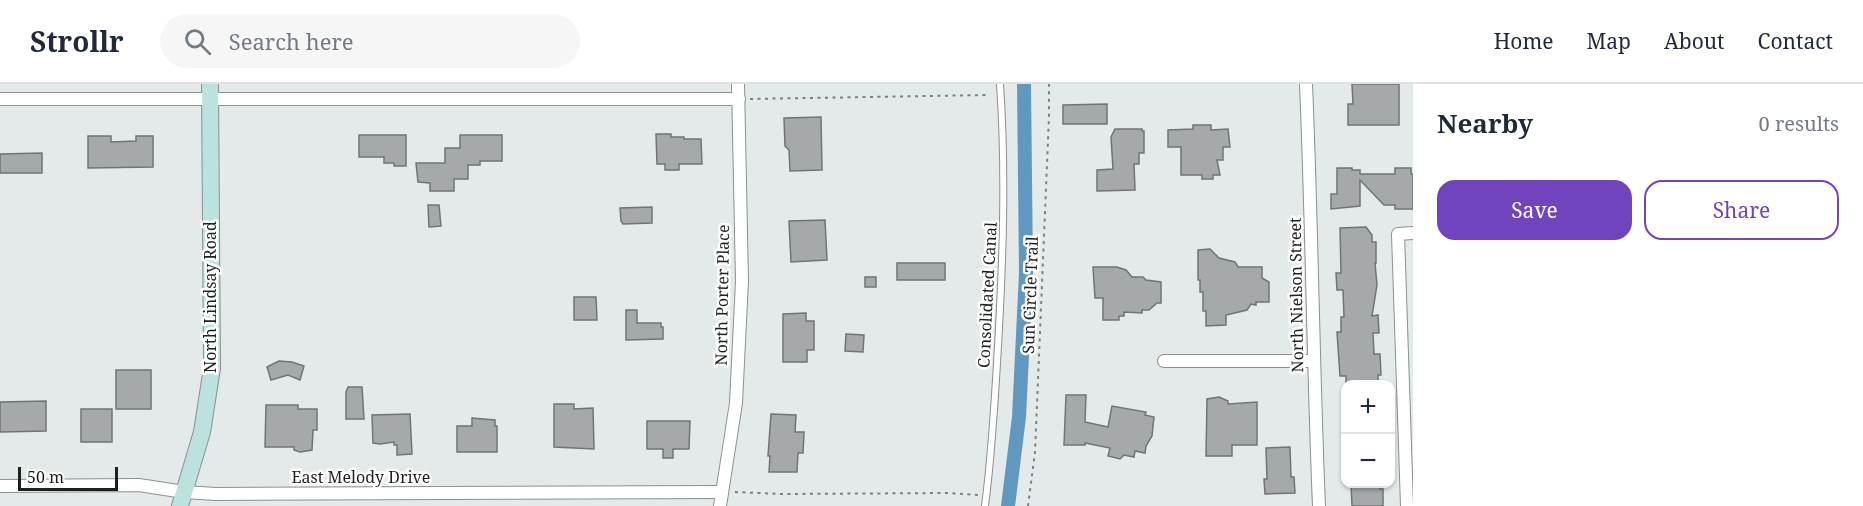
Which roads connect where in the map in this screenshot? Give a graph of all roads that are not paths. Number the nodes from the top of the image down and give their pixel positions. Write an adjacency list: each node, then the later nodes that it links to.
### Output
1 (738, 84): 6 (street, North Porter Place)
2 (1000, 84): 15 (lane, Consolidated Canal)
3 (1306, 84): 9 (street, North Nielson Street)
4 (210, 92): 5 (street); 6 (street); 13 (main road, North Lindsay Road)
5 (0, 99)
6 (739, 99): 12 (street, North Porter Place)
7 (1413, 233): 10 (street)
8 (1164, 361): 9 (street)
9 (1312, 361): 16 (street, North Nielson Street)
10 (1408, 405): 17 (street)
11 (0, 486): 13 (street, East Melody Drive)
12 (722, 492): 13 (street, East Melody Drive); 14 (street, North Porter Place)
13 (182, 499)
14 (720, 506)
15 (985, 506)
16 (1319, 506)
17 (1407, 506)

